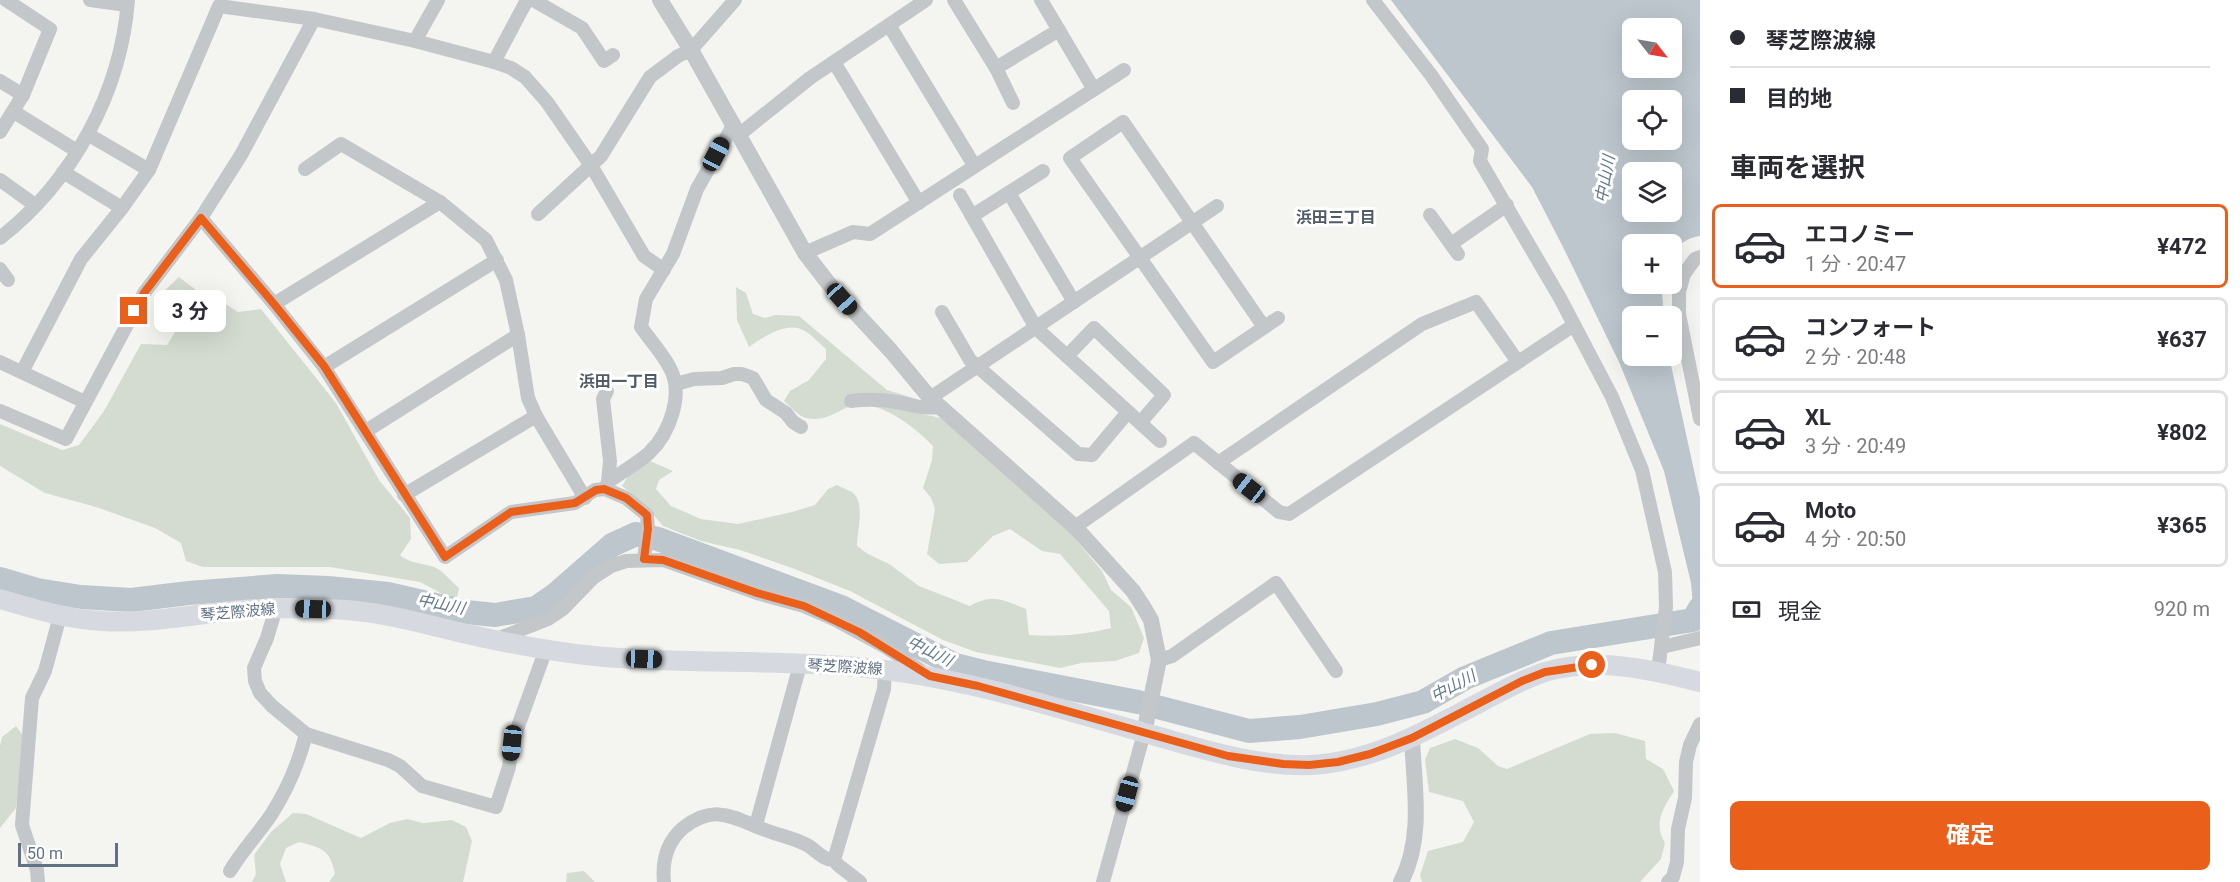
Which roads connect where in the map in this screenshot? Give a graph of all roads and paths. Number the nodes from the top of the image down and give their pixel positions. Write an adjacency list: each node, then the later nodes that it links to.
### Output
1 (6, 0): 25 (street)
2 (90, 0): 12 (street)
3 (438, 0): 16 (street)
4 (527, 0): 19 (street)
5 (533, 0): 18 (street)
6 (660, 0): 17 (street)
7 (735, 0): 17 (street)
8 (926, 0): 14 (street)
9 (954, 0): 21 (street)
10 (1041, 0): 15 (street)
11 (1373, 0): 43 (street)
12 (128, 2): 30 (street)
13 (314, 19): 16 (street); 35 (street); 50 (street)
14 (890, 25): 20 (street); 32 (street)
15 (1059, 30): 21 (street); 24 (street)
16 (415, 41): 19 (street)
17 (691, 50): 28 (street); 33 (street)
18 (613, 55)
19 (494, 62): 33 (street)
20 (834, 62): 28 (street); 42 (street)
21 (996, 68): 26 (street)
22 (1124, 70): 24 (street)
23 (0, 81): 25 (street)
24 (1093, 88): 32 (street)
25 (23, 95): 27 (street)
26 (1013, 102)
27 (14, 112): 29 (street); 31 (street)
28 (736, 129): 53 (street); 57 (street)
29 (0, 132)
30 (89, 135): 31 (street); 35 (street)
31 (77, 151): 37 (street)
32 (974, 165): 42 (street)
33 (592, 166): 47 (street); 57 (street)
34 (305, 169): 41 (street)
35 (149, 170): 46 (street)
36 (1043, 171): 39 (street)
37 (63, 172): 44 (street); 46 (street)
38 (0, 180): 44 (street)
39 (1009, 193): 49 (street); 58 (street)
40 (960, 195): 49 (street)
41 (440, 202): 56 (street); 59 (street)
42 (918, 203): 53 (street)
43 (1507, 204): 48 (street); 62 (street)
44 (35, 205): 52 (street)
45 (1217, 206): 51 (street)
46 (122, 208): 71 (street)
47 (538, 214)
48 (1430, 214)
49 (972, 216): 64 (street)
50 (201, 218): 59 (street); 75 (street)
51 (1192, 223): 55 (street); 55 (street); 63 (street)
52 (0, 238)
53 (805, 253): 76 (street)
54 (1700, 257): 80 (street)
55 (1139, 258): 58 (street); 63 (street)
56 (497, 260): 65 (street); 69 (street)
57 (664, 270): 72 (street)
58 (1074, 302): 64 (street)
59 (274, 304): 69 (street)
60 (942, 312): 70 (street)
61 (1278, 318): 63 (street)
62 (1574, 325): 68 (street); 96 (street)
63 (1264, 327)
64 (1036, 328): 66 (street); 70 (street)
65 (519, 335): 79 (street); 83 (street)
66 (1067, 356): 78 (street); 81 (street)
67 (0, 362): 71 (street)
68 (1518, 362): 85 (street); 85 (street)
69 (324, 366): 83 (street)
70 (979, 366): 76 (street); 78 (street)
71 (22, 372): 75 (street)
72 (676, 384): 82 (street); 86 (street)
73 (607, 392): 86 (street)
74 (851, 401): 76 (street)
75 (85, 402): 77 (street)
76 (935, 403): 89 (street)
77 (0, 411)
78 (1128, 412): 81 (street)
79 (536, 416): 87 (street); 88 (street)
80 (1700, 419)
81 (1140, 423): 84 (street)
82 (801, 428)
83 (366, 431): 87 (street)
84 (1160, 441)
85 (1218, 463): 89 (street)
86 (606, 486): 88 (street); 90 (street)
87 (404, 495): 88 (street)
88 (585, 498)
89 (1075, 526): 98 (street)
90 (645, 553): 95 (street); 103 (street)
91 (0, 599): 93 (main road, 琴芝際波線)
92 (276, 608): 93 (main road, 琴芝際波線); 95 (main road, 琴芝際波線); 107 (street)
93 (60, 616): 113 (street)
94 (1700, 638): 96 (street)
95 (495, 640): 97 (main road, 琴芝際波線)
96 (1663, 643): 102 (street)
97 (546, 649): 99 (main road, 琴芝際波線); 107 (street)
98 (1159, 660): 101 (street); 105 (street)
99 (800, 665): 100 (main road, 琴芝際波線); 109 (street)
100 (885, 670): 103 (main road, 琴芝際波線); 110 (street)
101 (1336, 670)
102 (1658, 671): 104 (main road, 琴芝際波線); 108 (main road, 琴芝際波線)
103 (930, 676): 105 (main road, 琴芝際波線)
104 (1700, 682)
105 (1146, 724): 108 (main road, 琴芝際波線); 116 (street)
106 (1700, 724): 118 (street)
107 (306, 734): 111 (street)
108 (1412, 738): 117 (street)
109 (756, 825): 110 (street); 114 (street)
110 (834, 860): 112 (street)
111 (230, 871)
112 (846, 877): 115 (street)
113 (39, 882)
114 (664, 882)
115 (860, 882)
116 (1103, 882)
117 (1401, 882)
118 (1668, 882)

